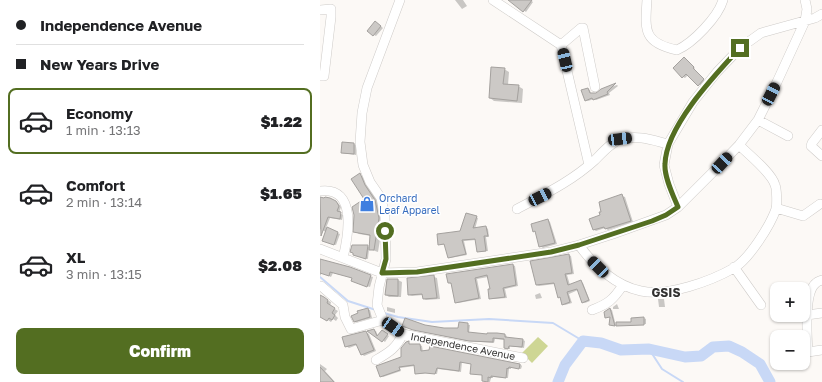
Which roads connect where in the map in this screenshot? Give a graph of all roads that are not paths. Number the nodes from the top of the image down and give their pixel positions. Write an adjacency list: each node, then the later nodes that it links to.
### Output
1 (400, 0): 28 (street)
2 (492, 0): 9 (street)
3 (647, 0): 4 (street)
4 (724, 0)
5 (805, 0): 8 (street)
6 (320, 10): 10 (street)
7 (822, 14): 8 (street)
8 (805, 21): 12 (street); 15 (street)
9 (561, 45): 11 (street); 18 (street)
10 (320, 76)
11 (595, 87)
12 (758, 120): 14 (street); 16 (street)
13 (822, 130): 17 (street)
14 (788, 136)
15 (668, 144): 18 (street); 21 (street)
16 (739, 145): 21 (street); 22 (street)
17 (822, 156)
18 (589, 165): 23 (street)
19 (320, 191): 26 (street)
20 (820, 204): 22 (street)
21 (678, 207): 24 (street)
22 (776, 208): 27 (street)
23 (517, 209)
24 (579, 245): 28 (street); 30 (street)
25 (320, 249): 26 (street)
26 (343, 258): 28 (street)
27 (734, 268): 30 (street); 33 (street)
28 (382, 273): 37 (street)
29 (822, 280): 32 (street)
30 (623, 285): 34 (street)
31 (321, 286): 37 (street)
32 (810, 296)
33 (761, 305)
34 (592, 310)
35 (822, 313): 36 (street)
36 (810, 315)
37 (382, 319): 39 (street, Independence Avenue)
38 (807, 322): 40 (street)
39 (403, 334): 41 (street, Independence Avenue); 42 (street)
40 (822, 350)
41 (523, 358)
42 (376, 360)

